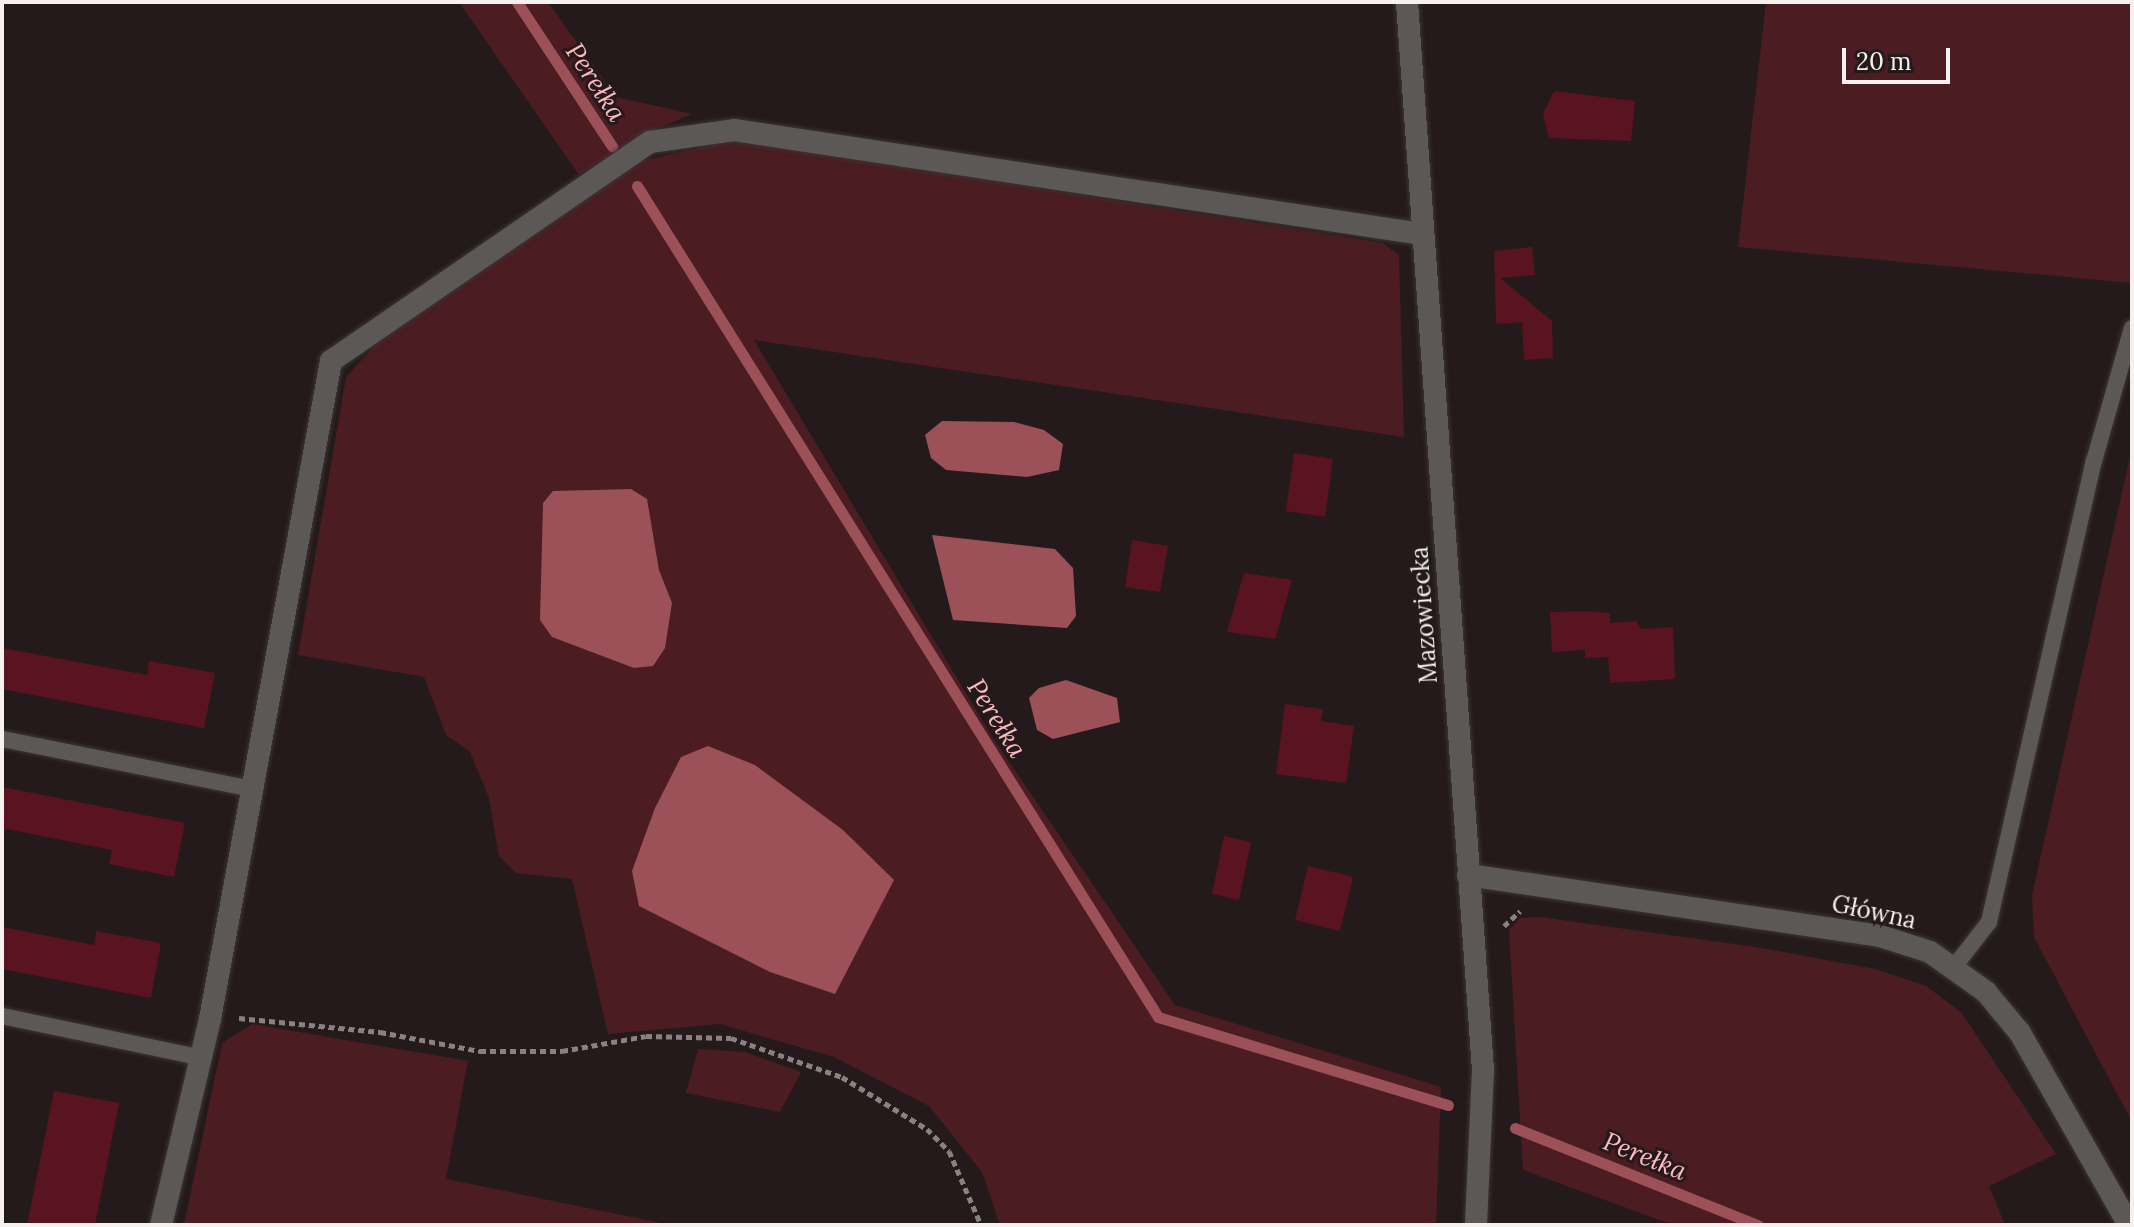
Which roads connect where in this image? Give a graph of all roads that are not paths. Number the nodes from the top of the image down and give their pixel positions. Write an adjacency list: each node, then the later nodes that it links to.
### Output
1 (1407, 2): 2 (street, Mazowiecka)
2 (1422, 234): 5 (street); 6 (street, Mazowiecka)
3 (2132, 328): 7 (lane)
4 (2, 739): 5 (lane)
5 (253, 789): 9 (street)
6 (1468, 875): 7 (street, Główna); 11 (street, Mazowiecka)
7 (1954, 967): 12 (street, Główna)
8 (2, 1016): 9 (lane)
9 (199, 1057): 10 (street)
10 (161, 1225)
11 (1476, 1225)
12 (2129, 1225)

